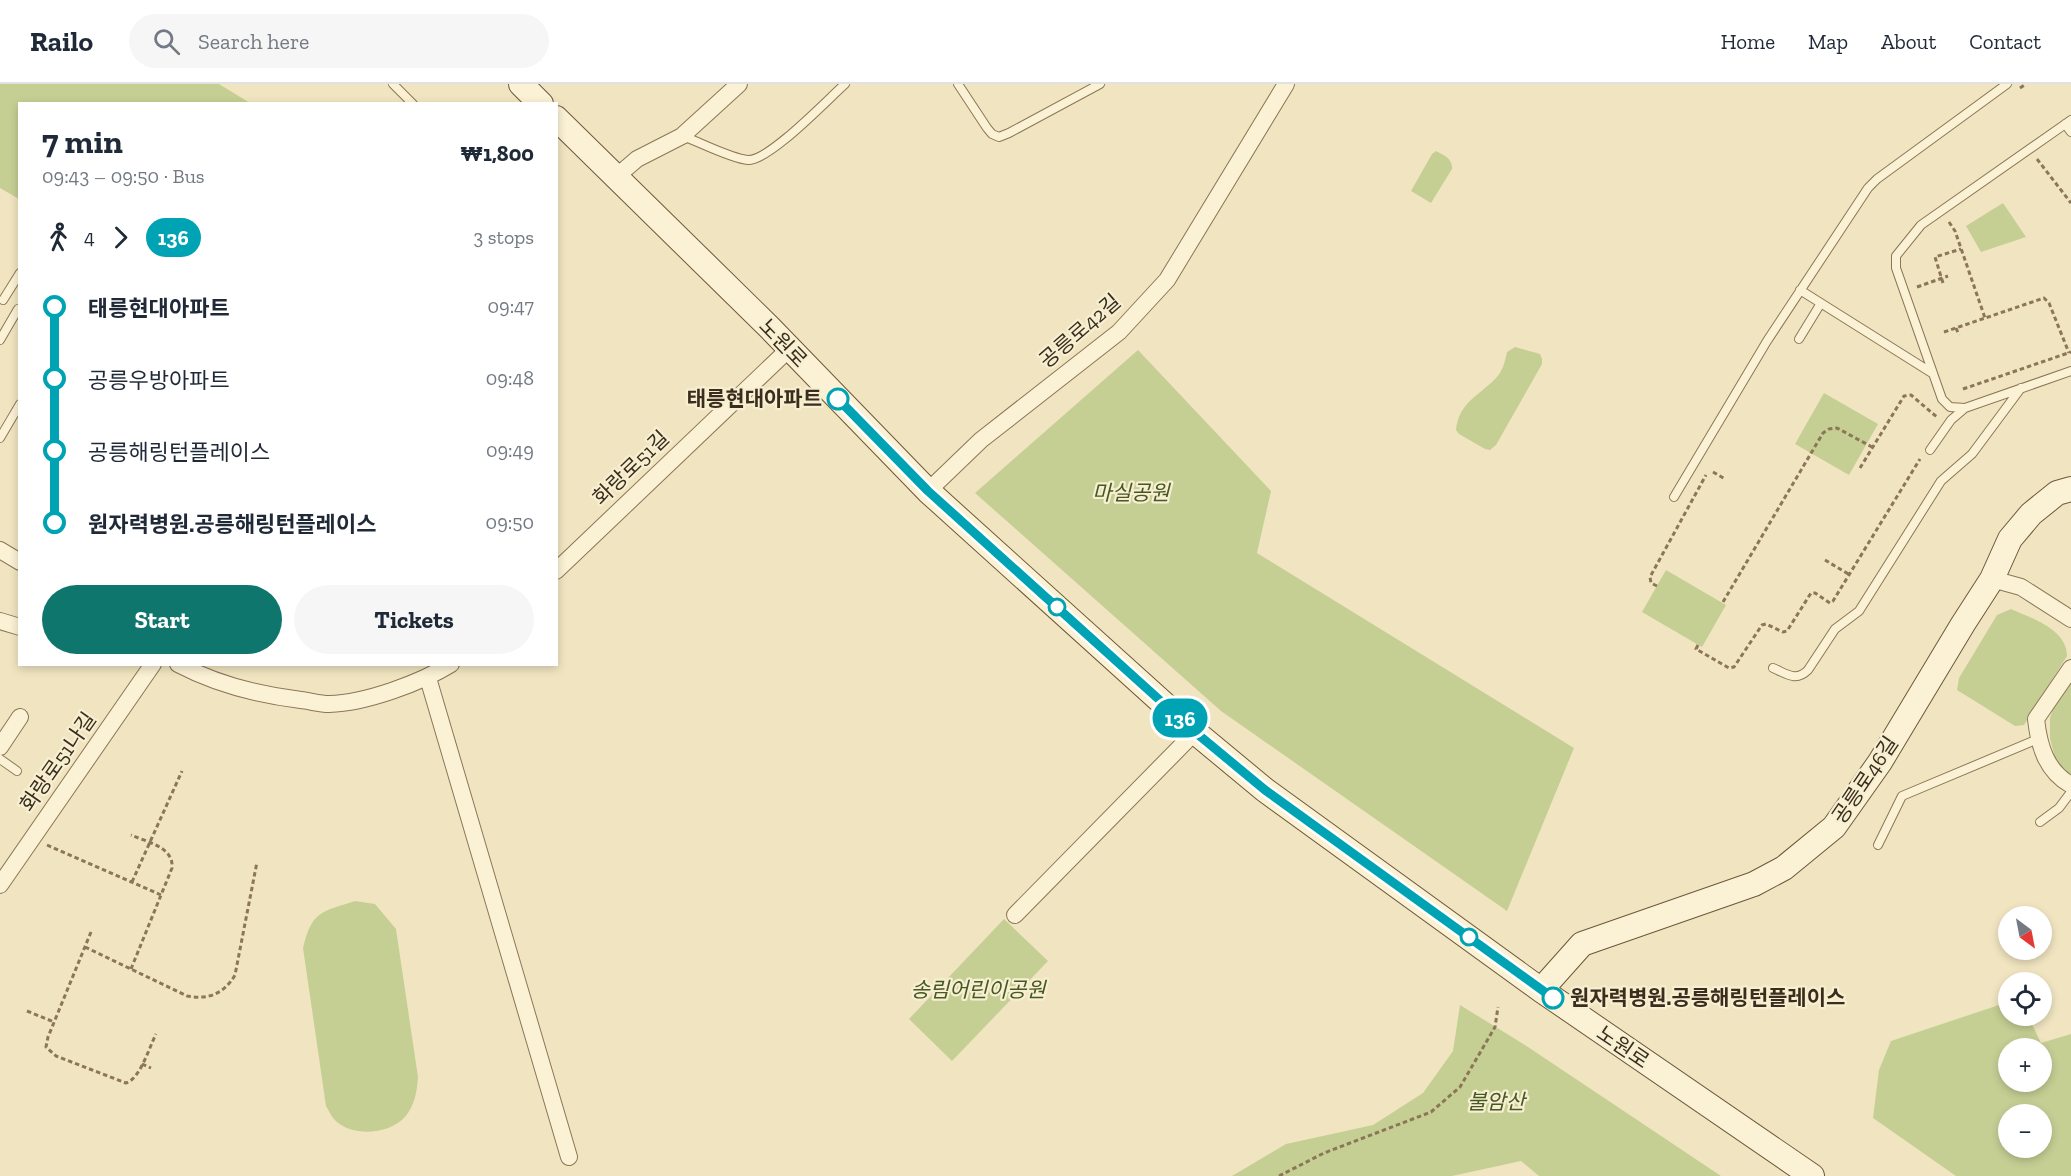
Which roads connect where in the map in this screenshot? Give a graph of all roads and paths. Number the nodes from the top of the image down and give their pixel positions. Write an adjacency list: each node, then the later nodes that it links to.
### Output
1 (393, 84): 11 (lane)
2 (521, 84): 12 (main road)
3 (739, 84): 16 (street)
4 (845, 84): 16 (lane)
5 (958, 84): 6 (lane)
6 (1100, 84)
7 (1286, 84): 56 (street, 공릉로42길)
8 (2007, 84): 26 (lane)
9 (2026, 84): 10 (path)
10 (2017, 91)
11 (411, 102)
12 (539, 102)
13 (558, 120): 18 (main road, 노원로)
14 (2068, 122): 15 (lane); 42 (lane)
15 (2071, 132)
16 (682, 136): 18 (street)
17 (2036, 157): 19 (path)
18 (616, 177): 39 (main road, 노원로)
19 (2071, 203)
20 (1947, 219): 21 (path)
21 (1962, 249): 24 (path); 33 (path)
22 (18, 276): 27 (lane)
23 (1948, 276): 24 (path)
24 (1942, 281): 25 (path)
25 (1911, 289)
26 (1800, 290): 28 (lane); 57 (lane)
27 (1, 299): 30 (lane)
28 (1821, 303): 37 (lane); 42 (lane)
29 (2021, 305): 32 (path); 33 (path); 40 (path)
30 (18, 308)
31 (18, 311): 38 (lane)
32 (2024, 313)
33 (1985, 318): 34 (path)
34 (1956, 328): 35 (path); 36 (path)
35 (1944, 332)
36 (1959, 335)
37 (1799, 339)
38 (0, 340)
39 (789, 349): 56 (main road, 노원로); 61 (street, 화랑로51길)
40 (2070, 352): 44 (path)
41 (2071, 370): 43 (lane)
42 (1933, 373): 46 (lane)
43 (2021, 388): 46 (lane); 73 (lane)
44 (1964, 389)
45 (18, 407): 48 (lane)
46 (1965, 408): 47 (lane)
47 (1947, 425): 49 (path); 50 (lane)
48 (0, 438)
49 (1872, 447): 51 (path); 65 (path)
50 (1927, 451): 62 (path)
51 (1860, 468)
52 (1713, 472): 54 (path)
53 (1706, 475): 64 (path)
54 (1725, 479)
55 (2071, 489): 63 (main road, 공릉로46길)
56 (928, 491): 77 (main road, 노원로)
57 (1674, 497)
58 (0, 549): 59 (street)
59 (18, 561)
60 (1825, 561): 62 (path)
61 (558, 569)
62 (1850, 575): 69 (path)
63 (1992, 579): 66 (street); 98 (main road, 공릉로46길)
64 (1657, 586)
65 (1723, 603)
66 (2071, 619)
67 (0, 621): 68 (street)
68 (18, 626)
69 (1698, 645)
70 (152, 666): 92 (street, 화랑로51나길)
71 (182, 666): 75 (street)
72 (448, 666): 75 (street)
73 (1773, 668)
74 (2071, 668): 78 (street)
75 (429, 678): 105 (street)
76 (20, 717): 79 (street)
77 (1195, 732): 94 (street); 98 (main road, 노원로)
78 (2038, 739): 83 (street); 89 (lane)
79 (0, 747)
80 (0, 759): 81 (lane)
81 (17, 771)
82 (182, 771): 87 (path)
83 (2071, 785)
84 (2071, 792): 85 (lane)
85 (2040, 822)
86 (131, 835): 87 (path)
87 (150, 843): 91 (path); 93 (path)
88 (45, 844): 91 (path)
89 (1878, 845)
90 (257, 862): 97 (path)
91 (132, 882): 93 (path)
92 (0, 885)
93 (160, 895): 97 (path)
94 (1015, 915)
95 (91, 932): 96 (path)
96 (85, 946): 97 (path); 101 (path)
97 (130, 969)
98 (1541, 990): 107 (main road, 노원로)
99 (1498, 1007): 106 (path)
100 (27, 1011): 101 (path)
101 (54, 1022): 103 (path)
102 (156, 1034): 103 (path)
103 (142, 1064): 104 (path)
104 (151, 1068)
105 (568, 1158)
106 (1279, 1176)
107 (1812, 1176)

